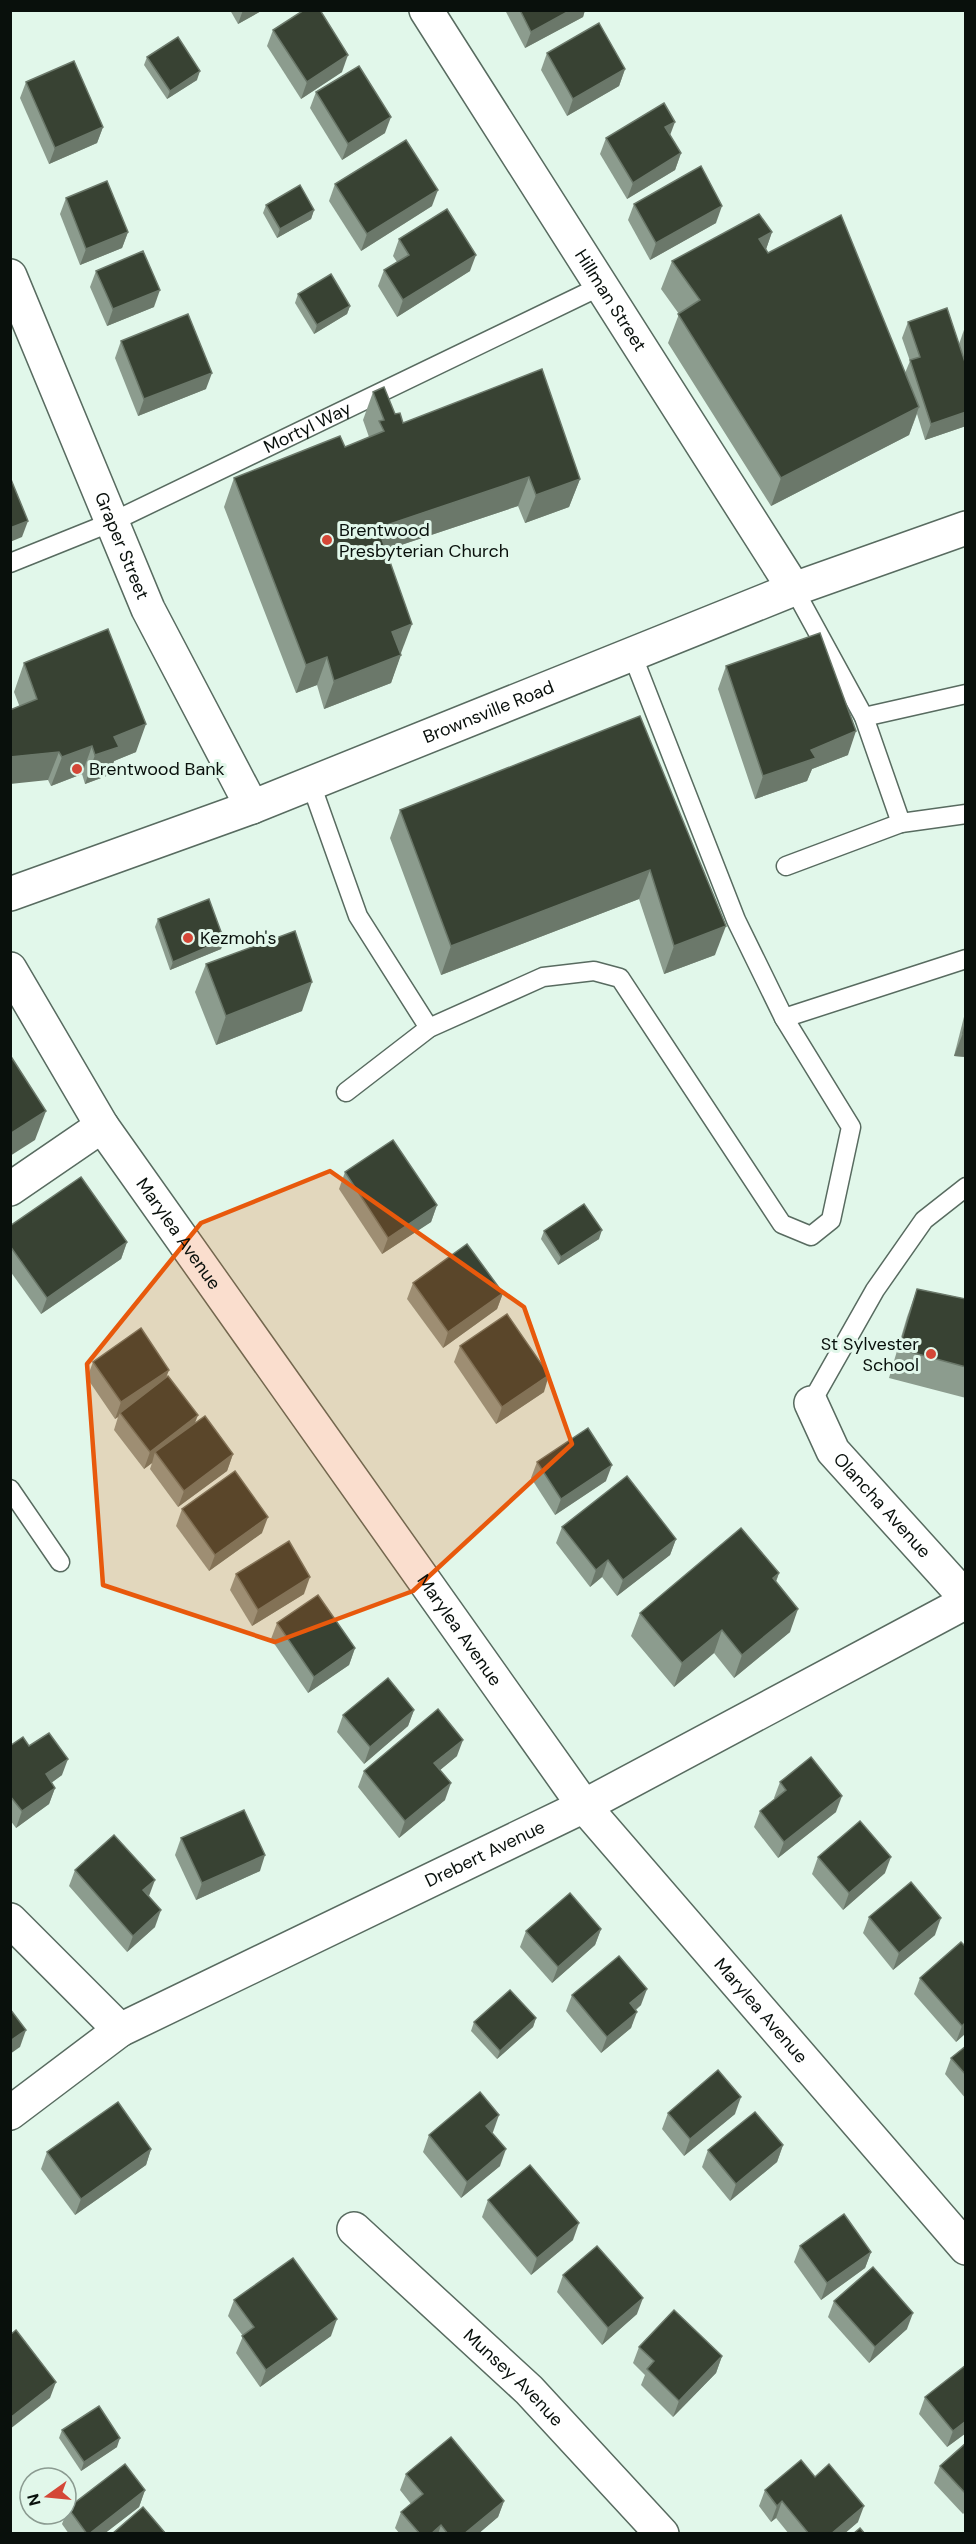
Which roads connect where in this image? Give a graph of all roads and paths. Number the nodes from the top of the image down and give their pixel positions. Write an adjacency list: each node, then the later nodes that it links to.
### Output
1 (426, 10): 3 (street, Hillman Street)
2 (10, 276): 4 (street, Graper Street)
3 (601, 286): 4 (lane, Mortyl Way); 7 (street, Hillman Street)
4 (112, 522): 6 (lane, Mortyl Way); 12 (street, Graper Street)
5 (966, 528): 7 (street, Brownsville Road)
6 (10, 563)
7 (794, 589): 8 (street, Brownsville Road); 10 (lane)
8 (632, 654): 11 (street, Brownsville Road); 19 (lane)
9 (966, 694): 10 (lane)
10 (864, 717): 14 (lane)
11 (311, 784): 12 (street, Brownsville Road); 20 (lane)
12 (252, 807): 16 (street, Brownsville Road)
13 (966, 814): 14 (lane)
14 (901, 823): 15 (lane)
15 (786, 866)
16 (10, 894)
17 (966, 959): 19 (lane)
18 (10, 969): 22 (street, Marylea Avenue)
19 (784, 1018): 20 (lane)
20 (429, 1028): 21 (lane)
21 (346, 1092)
22 (102, 1126): 24 (street); 29 (street, Marylea Avenue)
23 (966, 1187): 25 (lane)
24 (10, 1189)
25 (812, 1402): 28 (street, Olancha Avenue)
26 (10, 1490): 27 (lane)
27 (60, 1562)
28 (966, 1600): 29 (street, Drebert Avenue)
29 (584, 1806): 31 (street, Drebert Avenue); 34 (street, Marylea Avenue)
30 (10, 1920): 31 (street)
31 (120, 2030): 32 (street, Drebert Avenue)
32 (10, 2113)
33 (354, 2229): 35 (street, Munsey Avenue)
34 (966, 2248)
35 (663, 2534)

